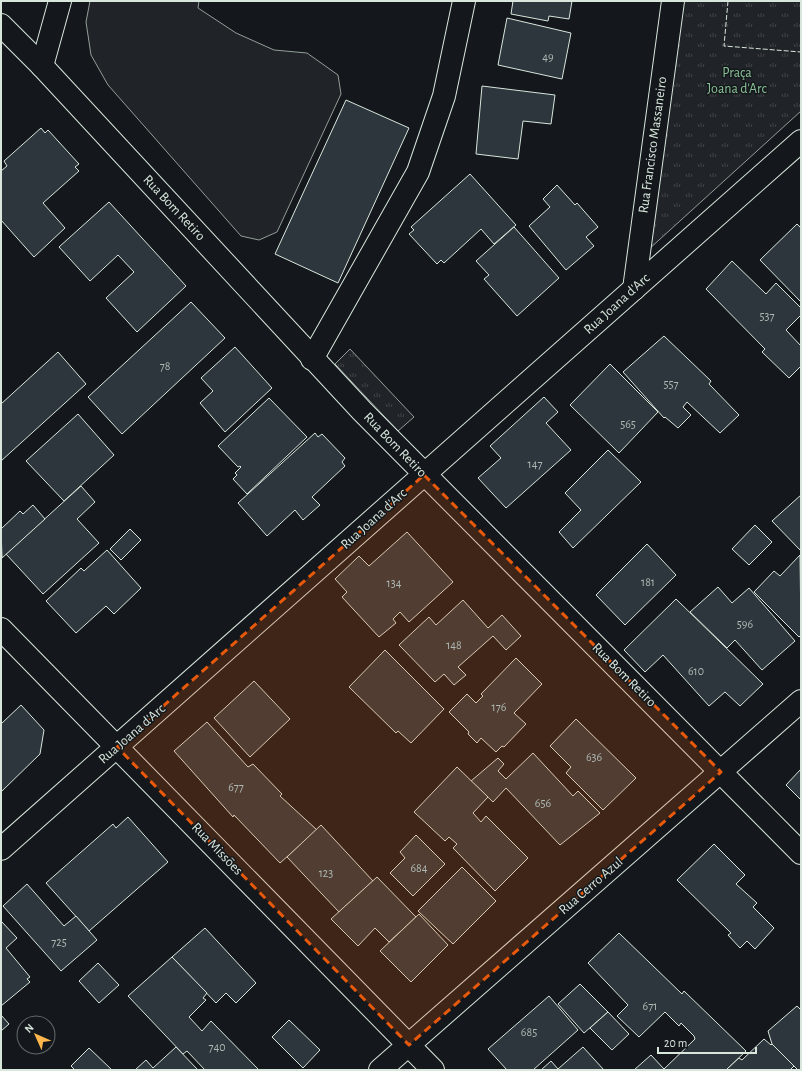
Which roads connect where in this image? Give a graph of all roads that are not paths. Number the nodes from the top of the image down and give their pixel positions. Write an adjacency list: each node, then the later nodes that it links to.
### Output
1 (60, 1): 5 (street)
2 (464, 1): 8 (street)
3 (673, 1): 7 (street, Rua Francisco Massaneiro)
4 (1, 25): 5 (street, Rua Bom Retiro)
5 (42, 66): 8 (street, Rua Bom Retiro)
6 (801, 141): 7 (street, Rua Joana d'Arc)
7 (634, 289): 9 (street, Rua Joana d'Arc)
8 (312, 359): 9 (street, Rua Bom Retiro)
9 (424, 475): 12 (street, Rua Joana d'Arc); 13 (street, Rua Bom Retiro)
10 (1, 629): 12 (street, Rua Missões)
11 (801, 701): 13 (street, Rua Cerro Azul)
12 (117, 747): 14 (street, Rua Joana d'Arc); 16 (street, Rua Missões)
13 (720, 772): 15 (street, Rua Bom Retiro); 16 (street, Rua Cerro Azul)
14 (1, 849)
15 (801, 853)
16 (409, 1045): 17 (street, Rua Cerro Azul); 18 (street, Rua Missões)
17 (380, 1070)
18 (433, 1070)

